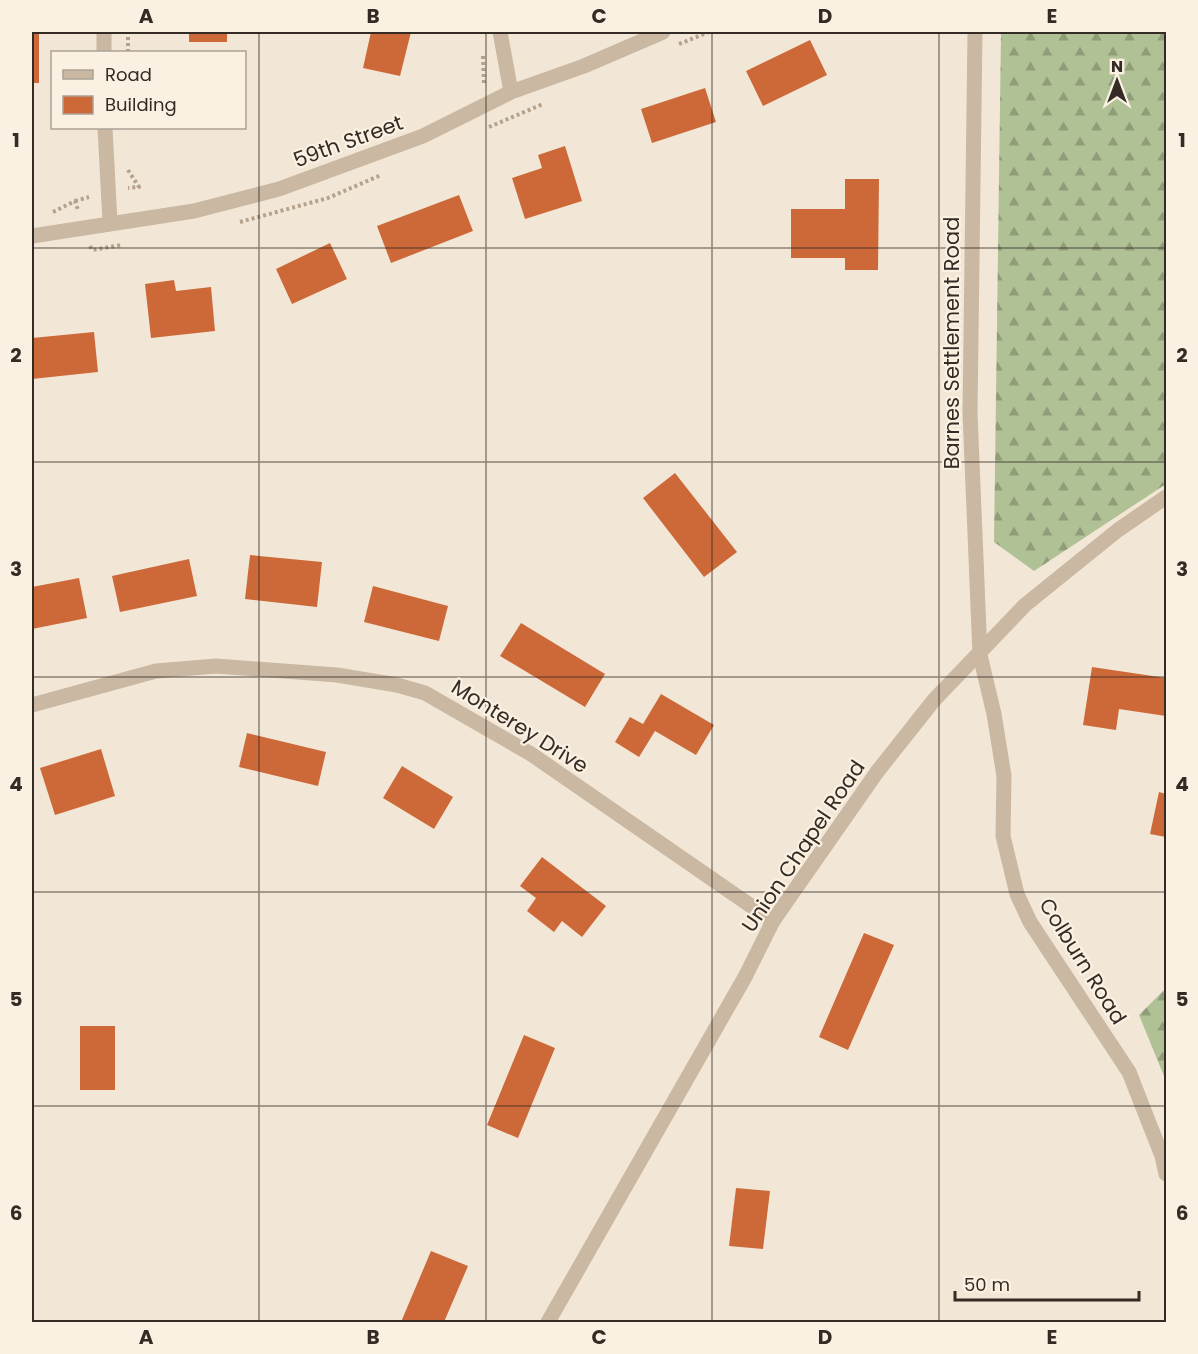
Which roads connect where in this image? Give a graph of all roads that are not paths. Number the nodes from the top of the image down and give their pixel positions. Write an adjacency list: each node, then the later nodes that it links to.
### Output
1 (104, 32): 5 (street)
2 (500, 32): 6 (street)
3 (663, 32): 6 (street, 59th Street)
4 (975, 32): 11 (street, Barnes Settlement Road)
5 (104, 51)
6 (511, 92): 8 (street, 59th Street)
7 (105, 129): 8 (street)
8 (110, 222): 9 (street, 59th Street)
9 (32, 236)
10 (1167, 497): 11 (street, Union Chapel Road)
11 (980, 655): 13 (street, Union Chapel Road); 14 (street, Colburn Road)
12 (32, 705): 13 (street, Monterey Drive)
13 (773, 921): 15 (street, Union Chapel Road)
14 (1167, 1174)
15 (549, 1323)

